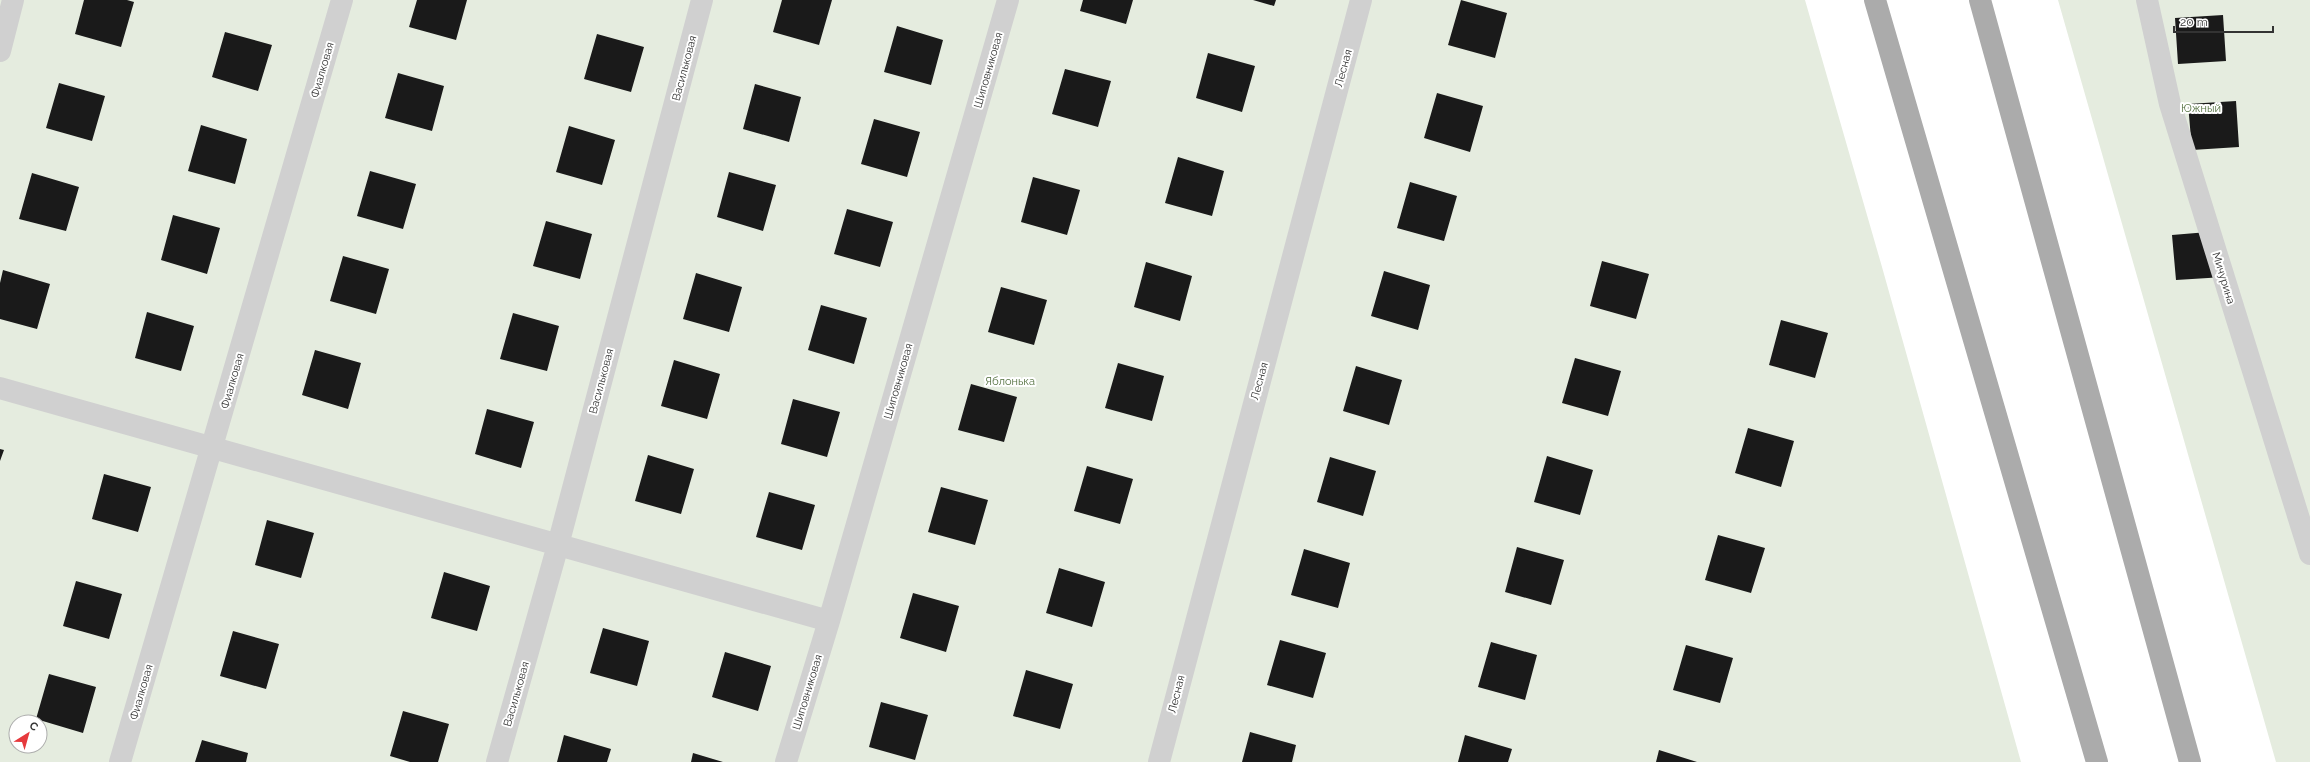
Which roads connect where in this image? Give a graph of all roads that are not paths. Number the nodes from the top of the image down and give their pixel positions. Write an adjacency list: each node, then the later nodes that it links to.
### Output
1 (13, 0): 9 (street)
2 (342, 0): 11 (street, Фиалковая)
3 (702, 0): 12 (street, Васильковая)
4 (1008, 0): 14 (street, Шиповниковая)
5 (1361, 0): 18 (street, Лесная)
6 (1875, 0): 19 (main road)
7 (1980, 0): 20 (main road)
8 (2147, 0): 13 (street, Мичурина)
9 (0, 51)
10 (0, 388): 11 (street)
11 (213, 448): 12 (street); 15 (street, Фиалковая)
12 (558, 545): 14 (street); 16 (street, Васильковая)
13 (2310, 554)
14 (829, 621): 17 (street, Шиповниковая)
15 (120, 762)
16 (497, 762)
17 (786, 762)
18 (1159, 762)
19 (2096, 762)
20 (2190, 762)

